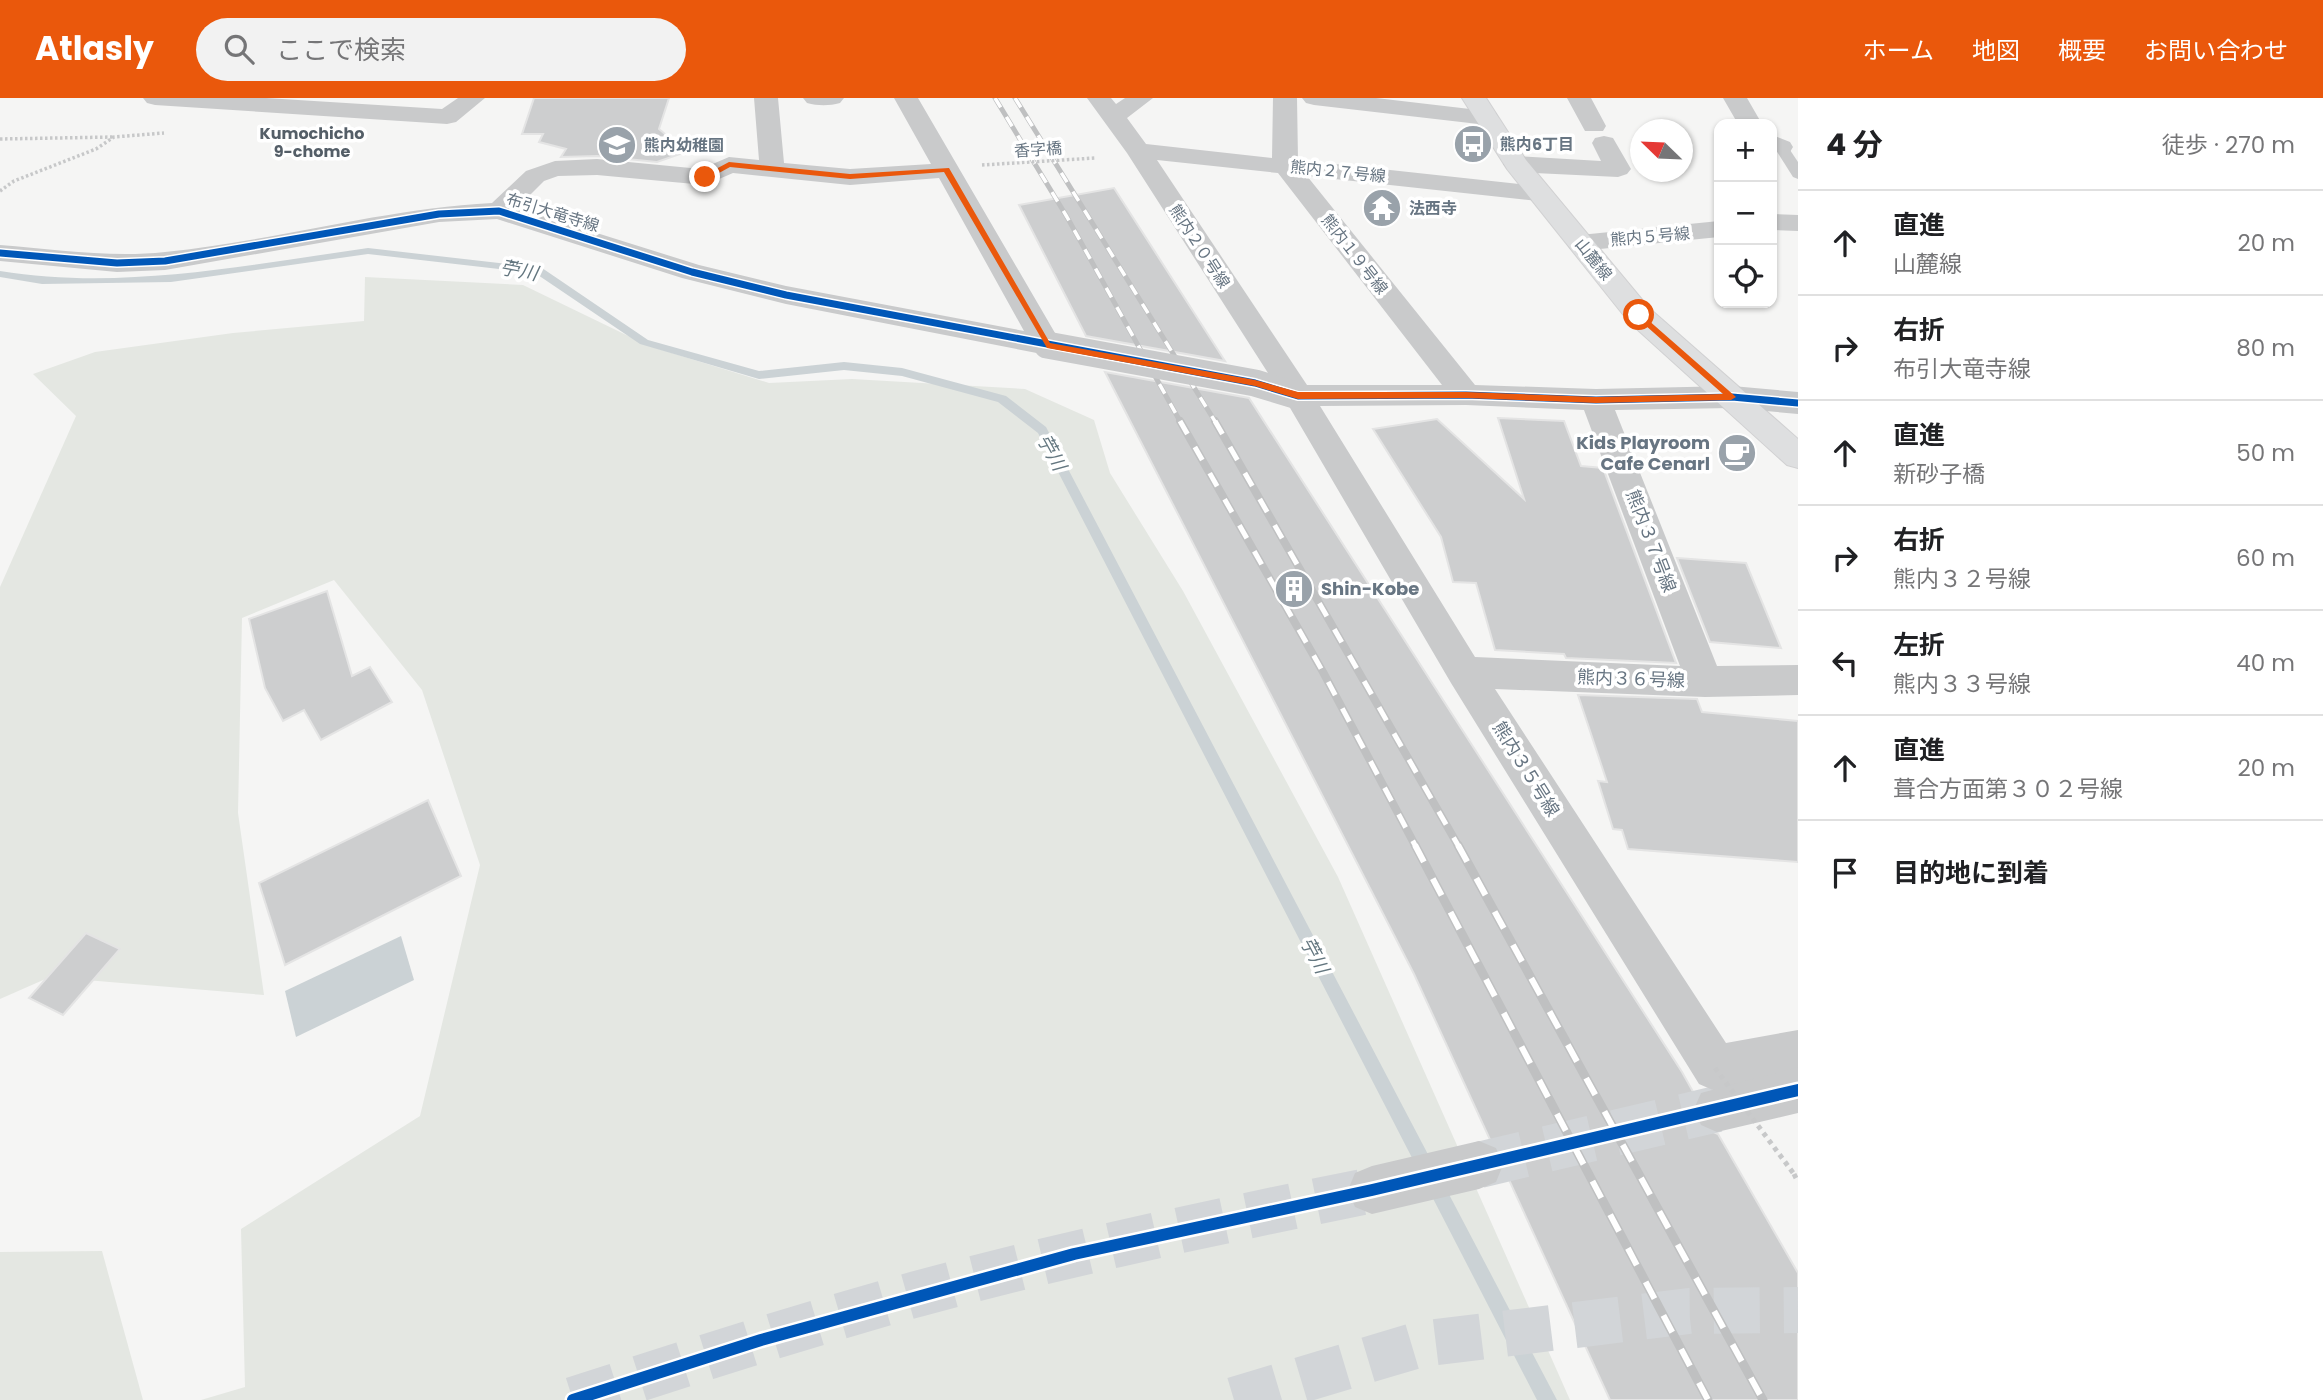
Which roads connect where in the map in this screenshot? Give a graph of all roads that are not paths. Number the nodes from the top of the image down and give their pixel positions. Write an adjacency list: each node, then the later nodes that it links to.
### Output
1 (155, 98): 12 (street)
2 (473, 98): 13 (street)
3 (766, 98): 21 (street)
4 (815, 98): 5 (street)
5 (832, 98)
6 (906, 98): 22 (street)
7 (1141, 98): 14 (street)
8 (1285, 98): 19 (street)
9 (1314, 98): 15 (street)
10 (1579, 98): 20 (street)
11 (1735, 98): 16 (street)
12 (219, 100): 13 (street)
13 (344, 104)
14 (1106, 107): 18 (street, 熊内２０号線)
15 (1480, 108): 20 (main road, 山麓線)
16 (1747, 119)
17 (1777, 146): 23 (lane)
18 (1138, 151): 19 (street, 熊内２７号線); 33 (street, 熊内２０号線)
19 (1285, 164): 24 (street, 熊内２７号線); 32 (street, 熊内１９号線)
20 (1516, 164): 24 (main road, 山麓線)
21 (772, 168): 22 (street); 25 (street)
22 (947, 170): 31 (street)
23 (1798, 174)
24 (1538, 193): 29 (main road, 山麓線)
25 (499, 211): 30 (street, 布引大竜寺線); 31 (street, 布引大竜寺線)
26 (1777, 222): 27 (street)
27 (1798, 222)
28 (1714, 230): 29 (street, 熊内５号線)
29 (1580, 243): 34 (main road, 山麓線)
30 (0, 253)
31 (1047, 345): 33 (street, 布引大竜寺線, bridge)
32 (1466, 395): 33 (street); 35 (street)
33 (1298, 396): 38 (street, 熊内３５号線)
34 (1731, 397): 35 (street); 36 (street); 37 (main road, 山麓線)
35 (1596, 400): 40 (street, 熊内３７号線)
36 (1798, 403)
37 (1798, 457)
38 (1464, 672): 40 (street, 熊内３６号線); 42 (street, 熊内３５号線)
39 (1798, 680): 40 (street, 熊内３６号線)
40 (1705, 681)
41 (1798, 1053): 42 (street)
42 (1716, 1088): 43 (street)
43 (1798, 1090)
44 (1449, 1170): 45 (street)
45 (1372, 1190)

